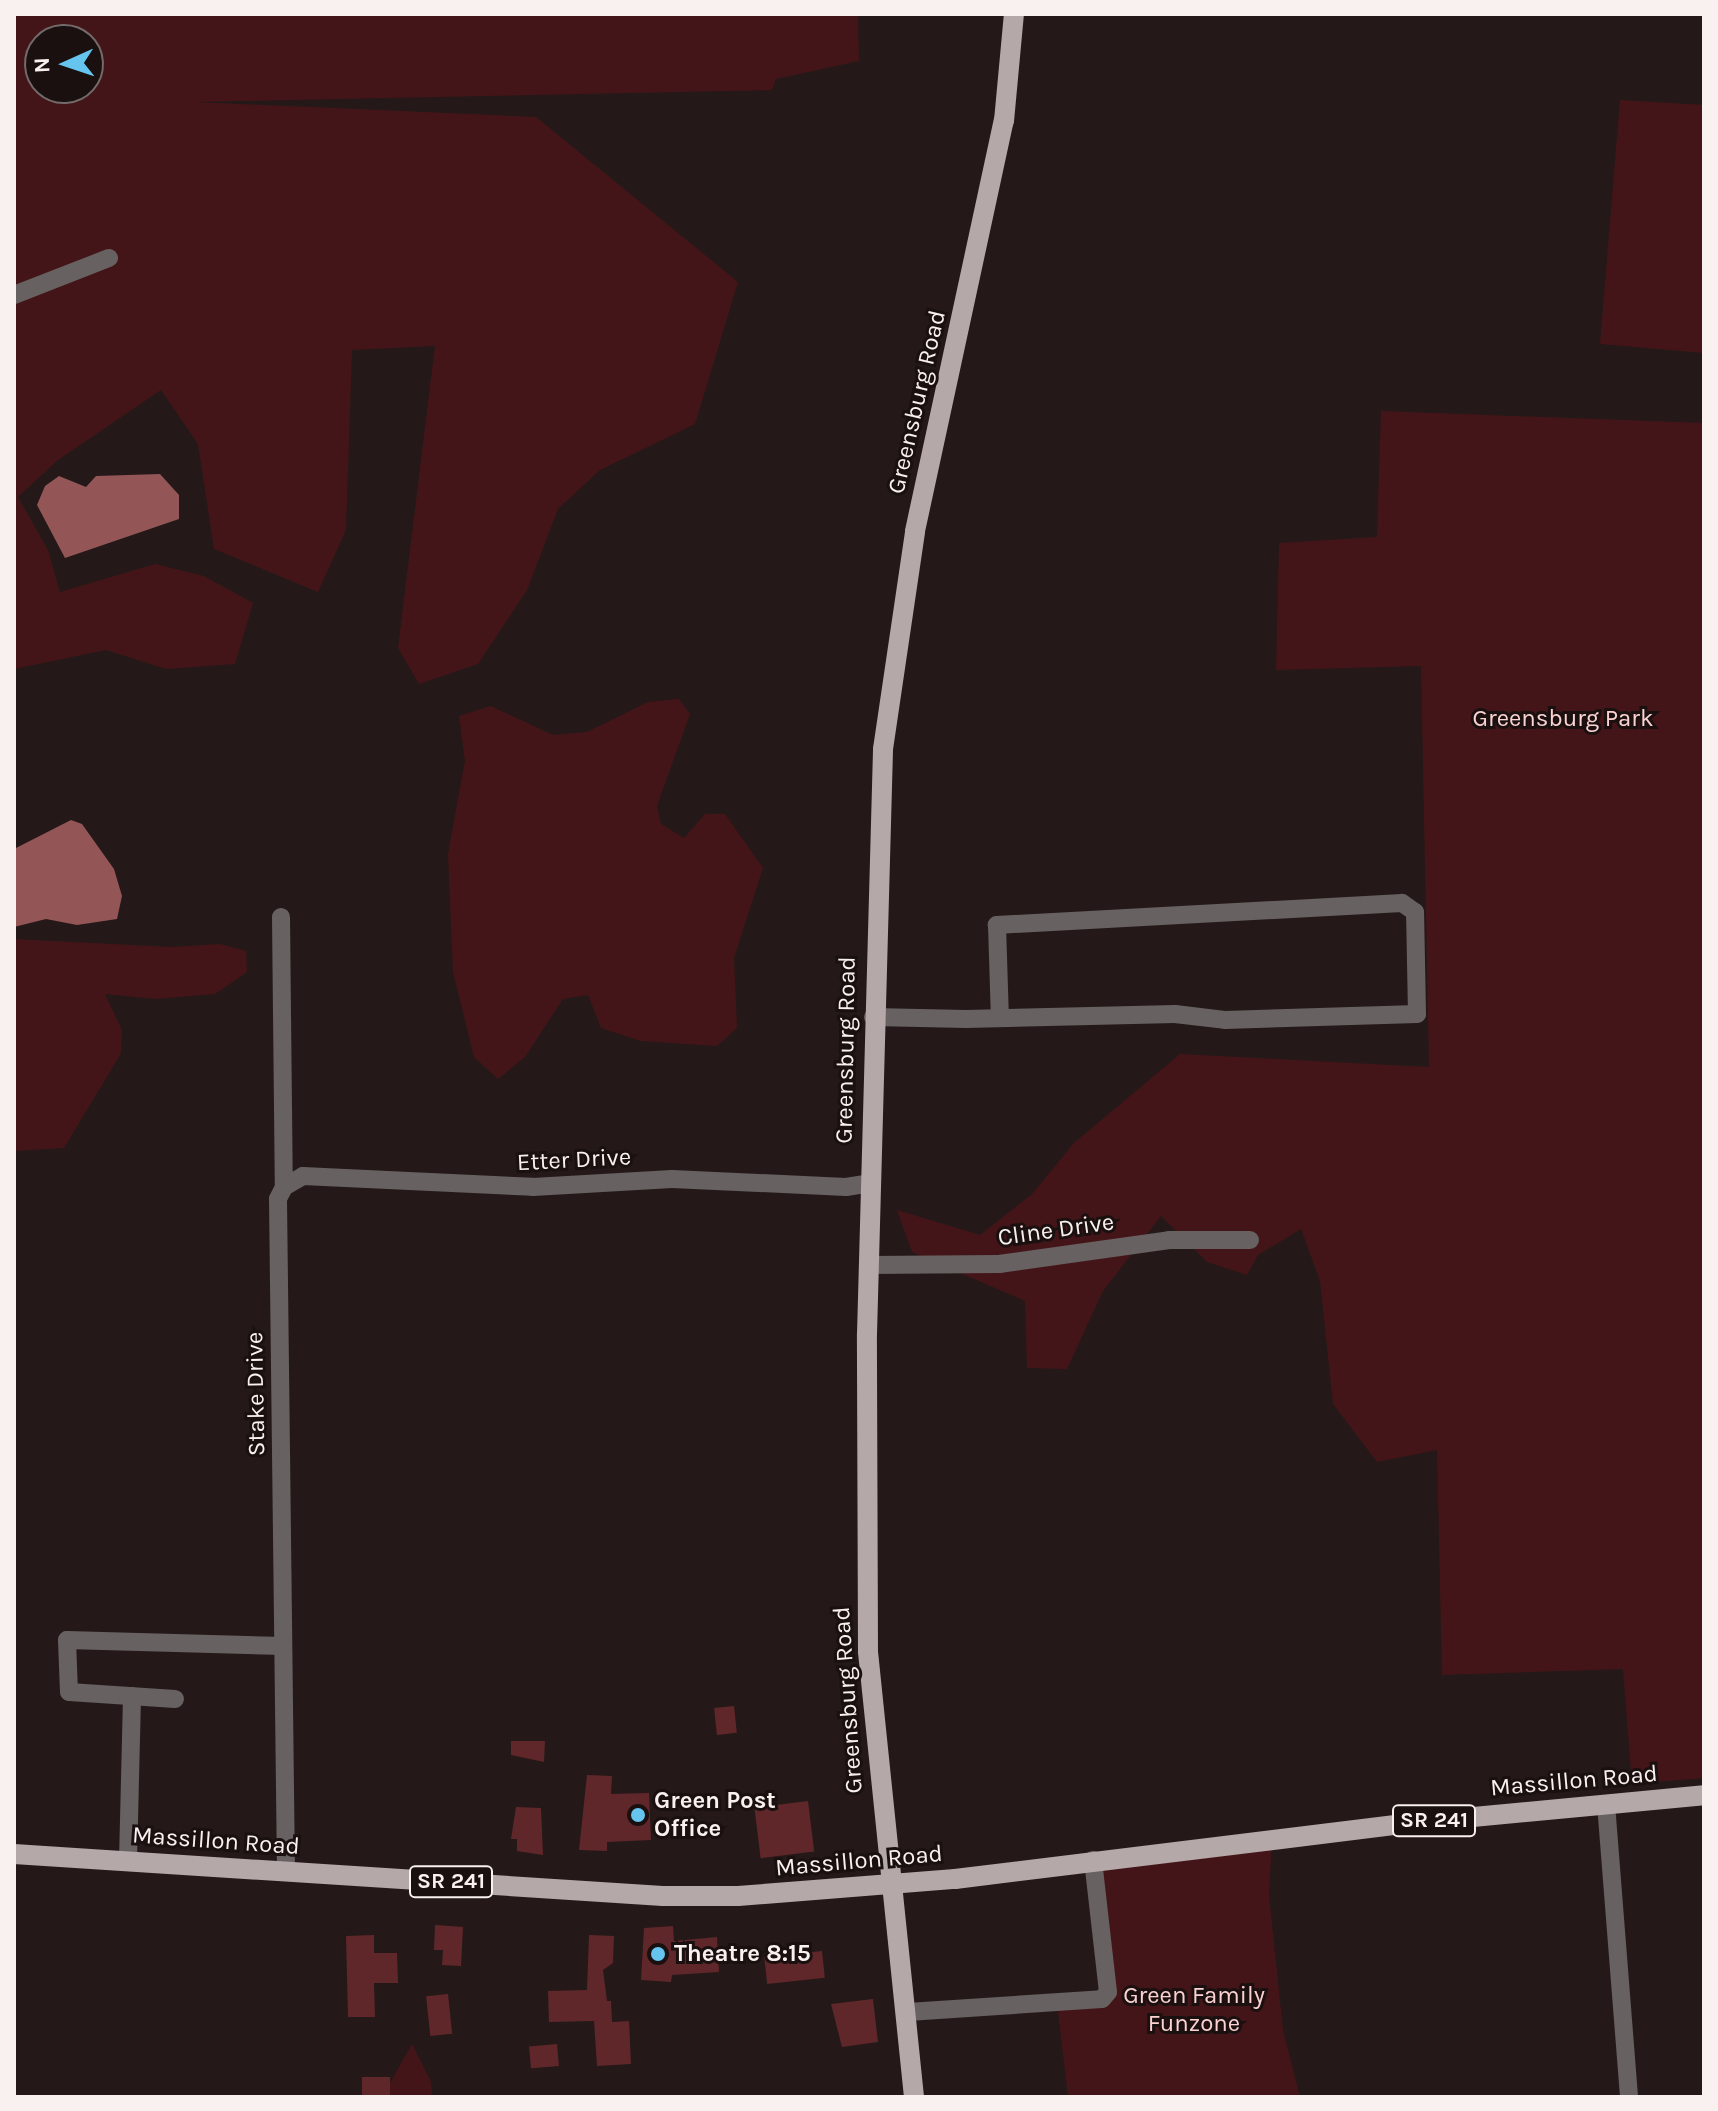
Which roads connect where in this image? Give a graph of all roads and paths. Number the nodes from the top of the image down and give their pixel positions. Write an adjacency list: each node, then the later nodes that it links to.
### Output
1 (1014, 14): 5 (main road, Greensburg Road)
2 (109, 258): 3 (street)
3 (14, 295)
4 (281, 917): 8 (street, Stake Drive)
5 (873, 1017): 6 (street); 7 (main road, Greensburg Road)
6 (1000, 1018): 6 (street)
7 (870, 1183): 8 (street, Etter Drive); 10 (main road, Greensburg Road)
8 (284, 1187): 11 (street, Stake Drive)
9 (1250, 1240): 10 (street, Cline Drive)
10 (868, 1265): 20 (main road, Greensburg Road)
11 (283, 1646): 12 (street); 19 (street, Stake Drive)
12 (132, 1696): 13 (street); 18 (street)
13 (175, 1699)
14 (1704, 1795): 15 (main road, Massillon Road / SR 241)
15 (1606, 1804): 17 (main road, Massillon Road / SR 241); 23 (street)
16 (14, 1854): 18 (main road, Massillon Road / SR 241)
17 (1093, 1860): 20 (main road, Massillon Road / SR 241); 21 (street)
18 (128, 1861): 19 (main road, Massillon Road / SR 241)
19 (286, 1872): 20 (main road, Massillon Road / SR 241)
20 (889, 1883): 21 (main road, Greensburg Road)
21 (908, 2012): 22 (main road, Greensburg Road)
22 (914, 2097)
23 (1629, 2097)

